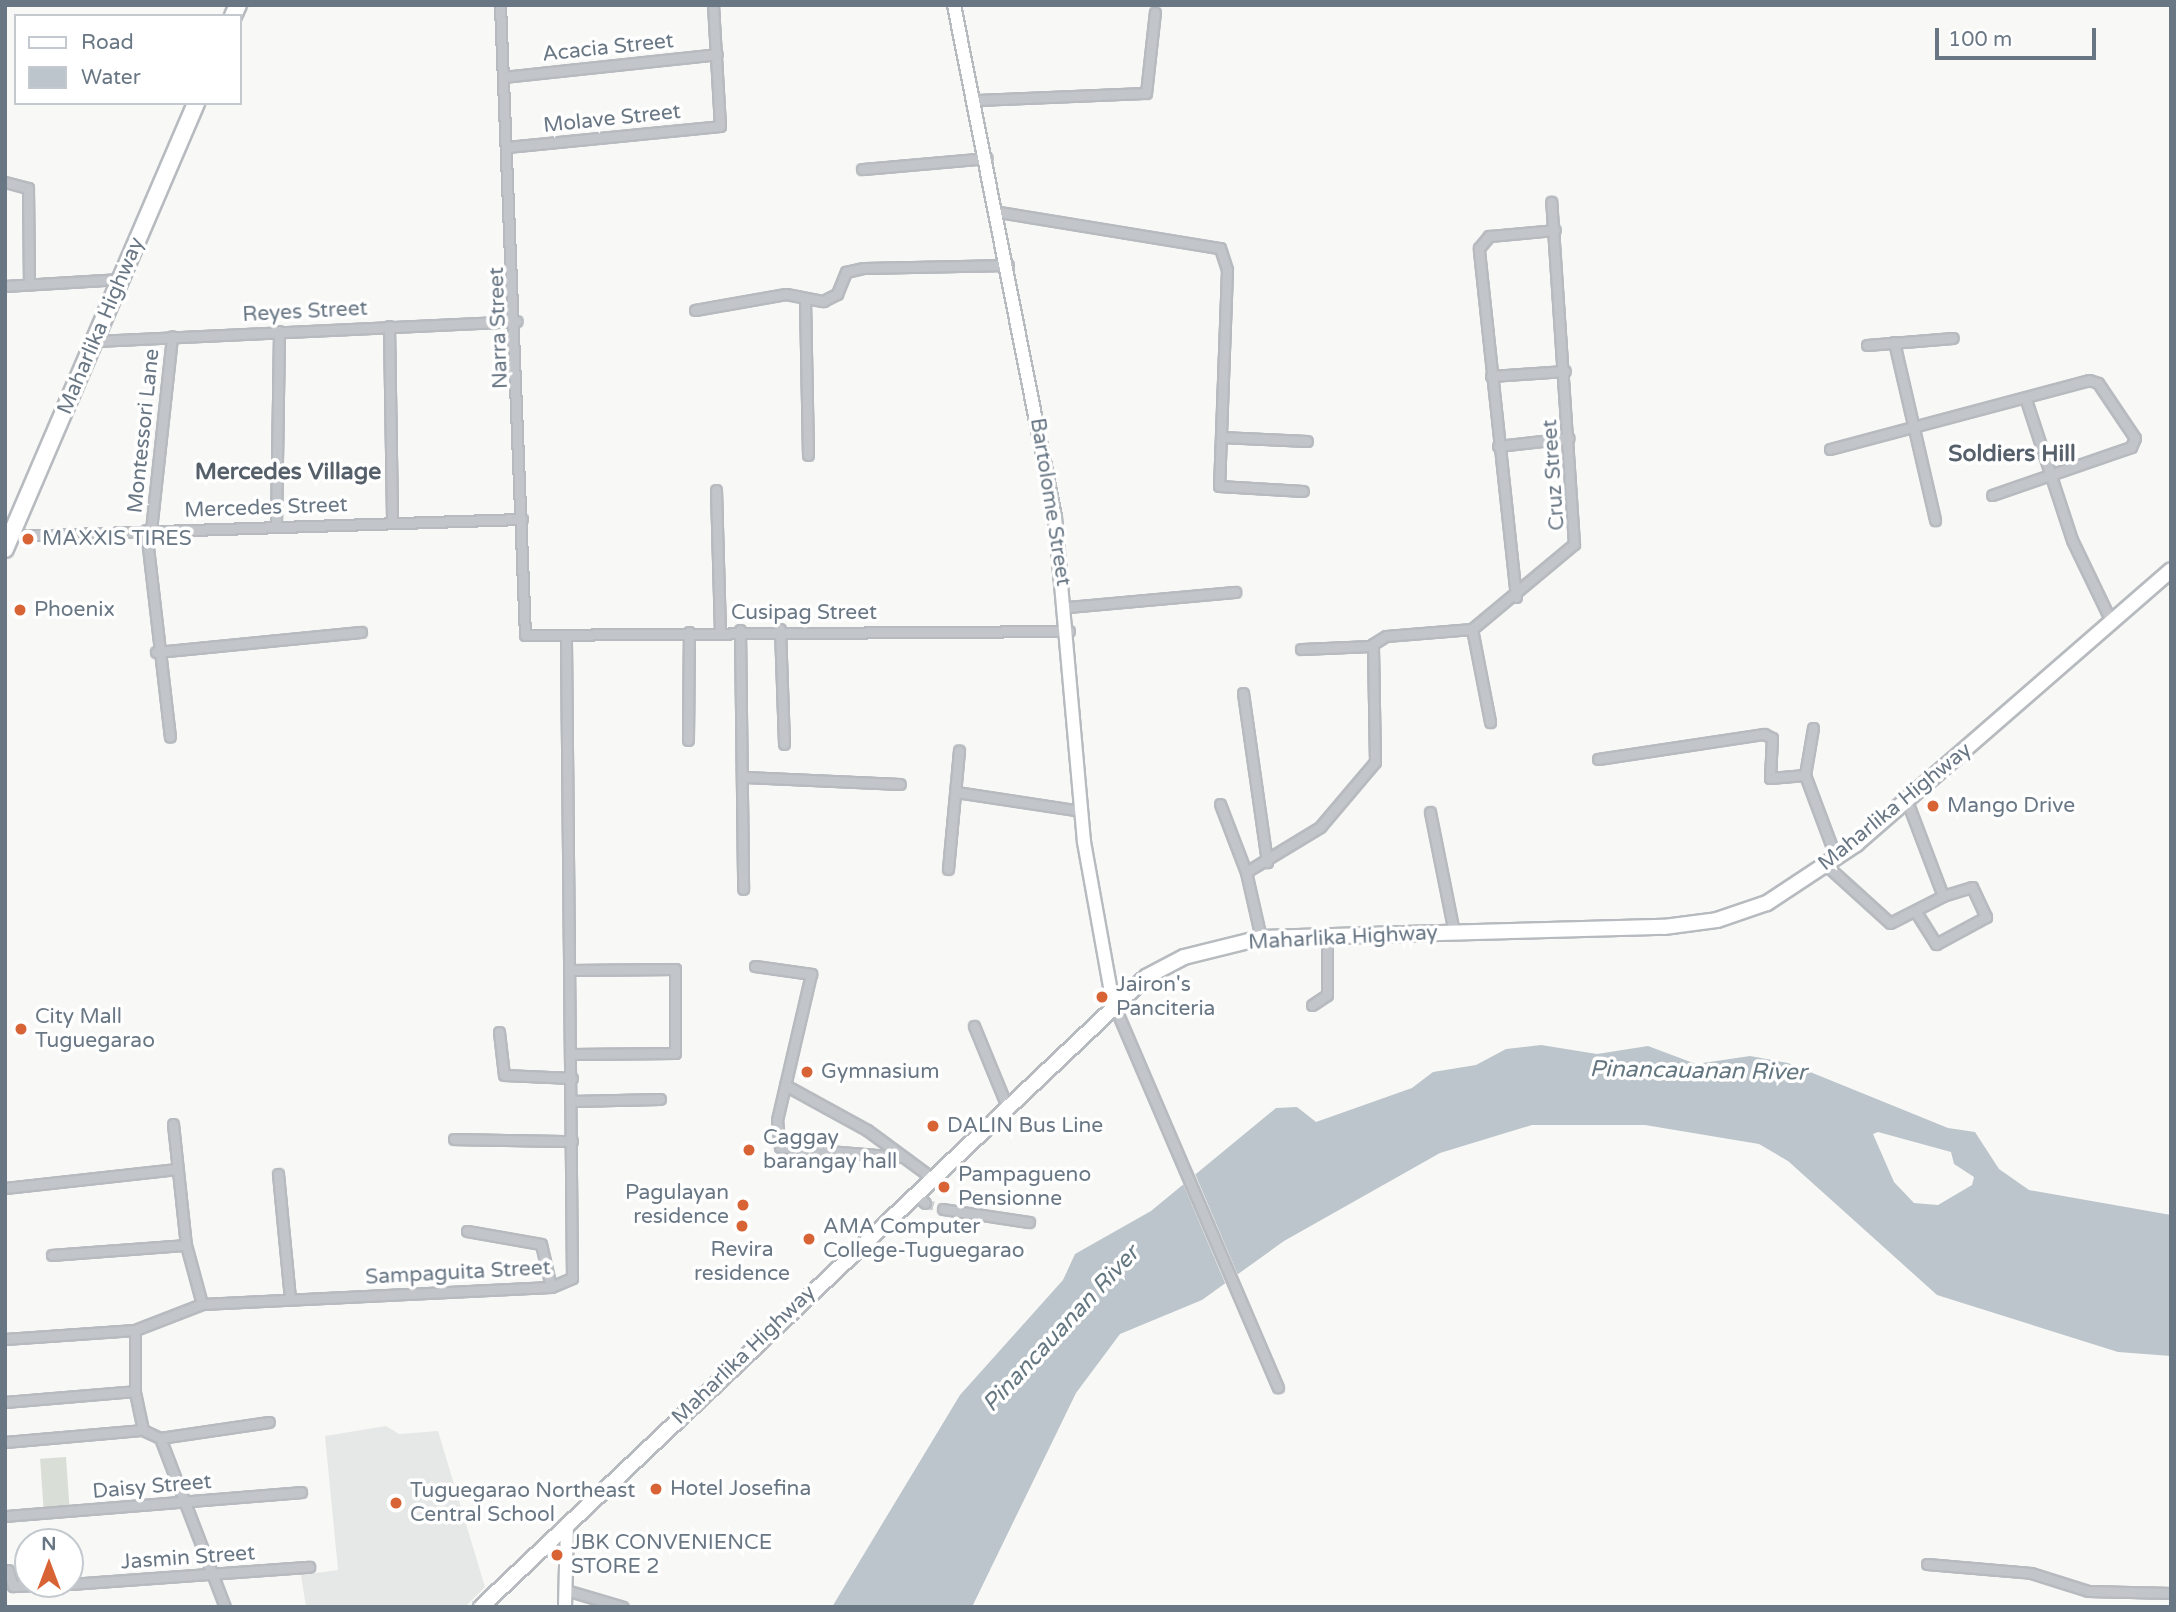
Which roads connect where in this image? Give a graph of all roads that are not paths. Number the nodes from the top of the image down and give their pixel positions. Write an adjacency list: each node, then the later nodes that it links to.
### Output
1 (500, 5): 6 (street, Narra Street)
2 (713, 5): 5 (street)
3 (954, 5): 7 (street, Bartolome Street)
4 (1155, 12): 7 (street)
5 (717, 54): 6 (street, Acacia Street); 9 (street, Molave Street)
6 (503, 77): 9 (street, Narra Street)
7 (976, 100): 10 (street, Bartolome Street)
8 (194, 105): 17 (highway, Maharlika Highway)
9 (508, 147): 22 (street, Narra Street)
10 (987, 158): 11 (street); 14 (street, Bartolome Street)
11 (862, 169)
12 (5, 182): 18 (street)
13 (1551, 202): 15 (street, Cruz Street)
14 (999, 212): 16 (street, Bartolome Street); 34 (street)
15 (1555, 230): 30 (street, Cruz Street); 31 (street)
16 (1008, 265): 20 (street); 53 (street, Bartolome Street)
17 (121, 279): 18 (street); 27 (highway, Maharlika Highway)
18 (29, 284): 19 (street)
19 (5, 286)
20 (805, 299): 21 (street); 39 (street)
21 (695, 310)
22 (517, 321): 23 (street, Reyes Street); 44 (street, Narra Street)
23 (389, 326): 24 (street, Reyes Street); 46 (street)
24 (279, 331): 25 (street, Reyes Street); 47 (street)
25 (172, 336): 27 (street, Reyes Street); 48 (street, Montessori Lane)
26 (1953, 338): 28 (street)
27 (95, 341): 49 (highway, Maharlika Highway)
28 (1894, 342): 29 (street); 33 (street)
29 (1867, 345)
30 (1564, 371): 31 (street); 35 (street, Cruz Street)
31 (1491, 376): 37 (street)
32 (2026, 400): 33 (street); 40 (street); 40 (street)
33 (1912, 431): 38 (street); 45 (street)
34 (1221, 438): 36 (street); 42 (street)
35 (1569, 438): 37 (street); 52 (street, Cruz Street)
36 (1307, 441)
37 (1498, 446): 52 (street)
38 (1830, 449)
39 (808, 455)
40 (2050, 477): 43 (street); 54 (street)
41 (716, 490): 58 (street)
42 (1303, 491)
43 (1992, 495)
44 (522, 519): 46 (street, Mercedes Street); 62 (street, Narra Street)
45 (1936, 520)
46 (392, 521): 47 (street, Mercedes Street)
47 (276, 525): 48 (street, Mercedes Street)
48 (149, 530): 49 (street, Mercedes Street); 66 (street, Montessori Lane)
49 (8, 542)
50 (2171, 570): 54 (main road, Maharlika Highway)
51 (1235, 592): 53 (street)
52 (1516, 597): 56 (street, Cruz Street)
53 (1067, 607): 59 (street, Bartolome Street)
54 (2111, 621): 79 (main road, Maharlika Highway)
55 (780, 629): 57 (street, Cusipag Street); 59 (street, Cusipag Street); 72 (street)
56 (1472, 629): 64 (street); 68 (street)
57 (740, 630): 58 (street, Cusipag Street); 76 (street)
58 (720, 631): 61 (street, Cusipag Street)
59 (1069, 631): 81 (street, Bartolome Street)
60 (361, 632): 66 (street)
61 (689, 632): 63 (street, Cusipag Street); 71 (street)
62 (538, 638): 63 (street, Cusipag Street)
63 (566, 638): 94 (street, Sampaguita Street)
64 (1372, 646): 65 (street); 83 (street)
65 (1301, 649)
66 (156, 652): 70 (street, Montessori Lane)
67 (1243, 693): 83 (street)
68 (1490, 722)
69 (1813, 727): 75 (street)
70 (170, 737)
71 (688, 740)
72 (784, 744)
73 (959, 751): 78 (street)
74 (1598, 759): 75 (street)
75 (1805, 775): 84 (street)
76 (745, 777): 77 (street); 87 (street)
77 (900, 784)
78 (956, 792): 81 (street); 85 (street)
79 (1907, 801): 84 (main road, Maharlika Highway); 88 (street)
80 (1220, 804): 86 (street)
81 (1081, 811): 95 (street, Bartolome Street)
82 (1430, 812): 90 (street)
83 (1267, 862): 86 (street)
84 (1831, 862): 89 (street); 90 (main road, Maharlika Highway)
85 (948, 869)
86 (1246, 872): 92 (street)
87 (743, 889)
88 (1943, 896): 89 (street); 89 (street)
89 (1916, 912)
90 (1454, 932): 91 (main road, Maharlika Highway)
91 (1327, 936): 92 (main road, Maharlika Highway); 96 (street)
92 (1261, 938): 95 (main road, Maharlika Highway)
93 (755, 966): 101 (street)
94 (570, 970): 99 (street, Sampaguita Street); 99 (street)
95 (1113, 1003): 104 (main road, Maharlika Highway); 123 (street)
96 (1311, 1005)
97 (974, 1026): 104 (street)
98 (499, 1032): 100 (street)
99 (572, 1054): 100 (street, Sampaguita Street)
100 (572, 1078): 103 (street, Sampaguita Street)
101 (785, 1085): 108 (street); 108 (street)
102 (660, 1099): 103 (street)
103 (572, 1101): 107 (street, Sampaguita Street)
104 (1006, 1104): 111 (main road, Maharlika Highway)
105 (173, 1124): 109 (street)
106 (454, 1139): 107 (street)
107 (572, 1142): 118 (street, Sampaguita Street)
108 (901, 1157): 111 (street)
109 (177, 1169): 112 (street); 116 (street)
110 (278, 1174): 119 (street)
111 (931, 1177): 133 (main road, Maharlika Highway)
112 (5, 1188)
113 (943, 1209): 114 (street)
114 (1029, 1222)
115 (467, 1231): 118 (street)
116 (186, 1245): 117 (street); 120 (street)
117 (52, 1255)
118 (551, 1287): 119 (street, Sampaguita Street)
119 (290, 1298): 120 (street, Sampaguita Street)
120 (202, 1304): 121 (street, Sampaguita Street)
121 (135, 1330): 122 (street, Sampaguita Street); 124 (street)
122 (5, 1339)
123 (1278, 1387)
124 (135, 1391): 125 (street); 127 (street)
125 (5, 1402)
126 (269, 1422): 128 (street)
127 (143, 1430): 128 (street); 129 (street)
128 (160, 1438): 131 (street)
129 (5, 1441)
130 (301, 1492): 131 (street, Daisy Street)
131 (187, 1503): 132 (street, Daisy Street); 137 (street)
132 (5, 1516)
133 (566, 1525): 140 (street); 143 (main road, Maharlika Highway)
134 (1927, 1564): 141 (street)
135 (309, 1567): 137 (street, Jasmin Street)
136 (8, 1570): 139 (street)
137 (215, 1573): 138 (street, Jasmin Street); 142 (street)
138 (84, 1583)
139 (14, 1584)
140 (566, 1590): 144 (street); 145 (street)
141 (2171, 1593)
142 (225, 1607)
143 (481, 1607)
144 (565, 1607)
145 (623, 1607)

